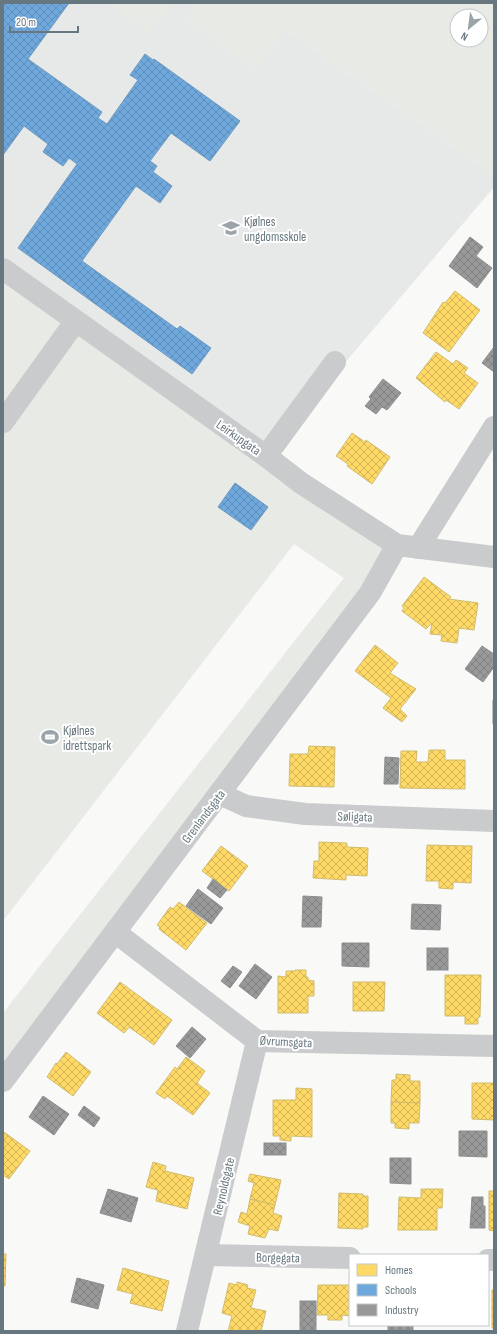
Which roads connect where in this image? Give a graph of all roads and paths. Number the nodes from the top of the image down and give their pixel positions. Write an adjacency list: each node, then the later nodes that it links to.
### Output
1 (3, 270): 2 (street, Leirkupgata)
2 (75, 322): 4 (street); 6 (street, Leirkupgata)
3 (335, 362): 6 (street)
4 (3, 422)
5 (494, 427): 7 (street, Grenlandsgata)
6 (266, 456): 7 (street, Leirkupgata)
7 (408, 547): 8 (street, Leirkupgata); 9 (street, Grenlandsgata)
8 (494, 557)
9 (220, 794): 10 (street, Søligata); 11 (street, Grenlandsgata)
10 (494, 821)
11 (115, 932): 12 (street, Øvrumsgata); 14 (street, Grenlandsgata)
12 (257, 1041): 13 (street, Øvrumsgata); 15 (street, Reynoldsgate)
13 (494, 1046)
14 (3, 1081)
15 (206, 1255): 16 (street, Borgegata); 17 (street, Reynoldsgate)
16 (349, 1258)
17 (188, 1331)

